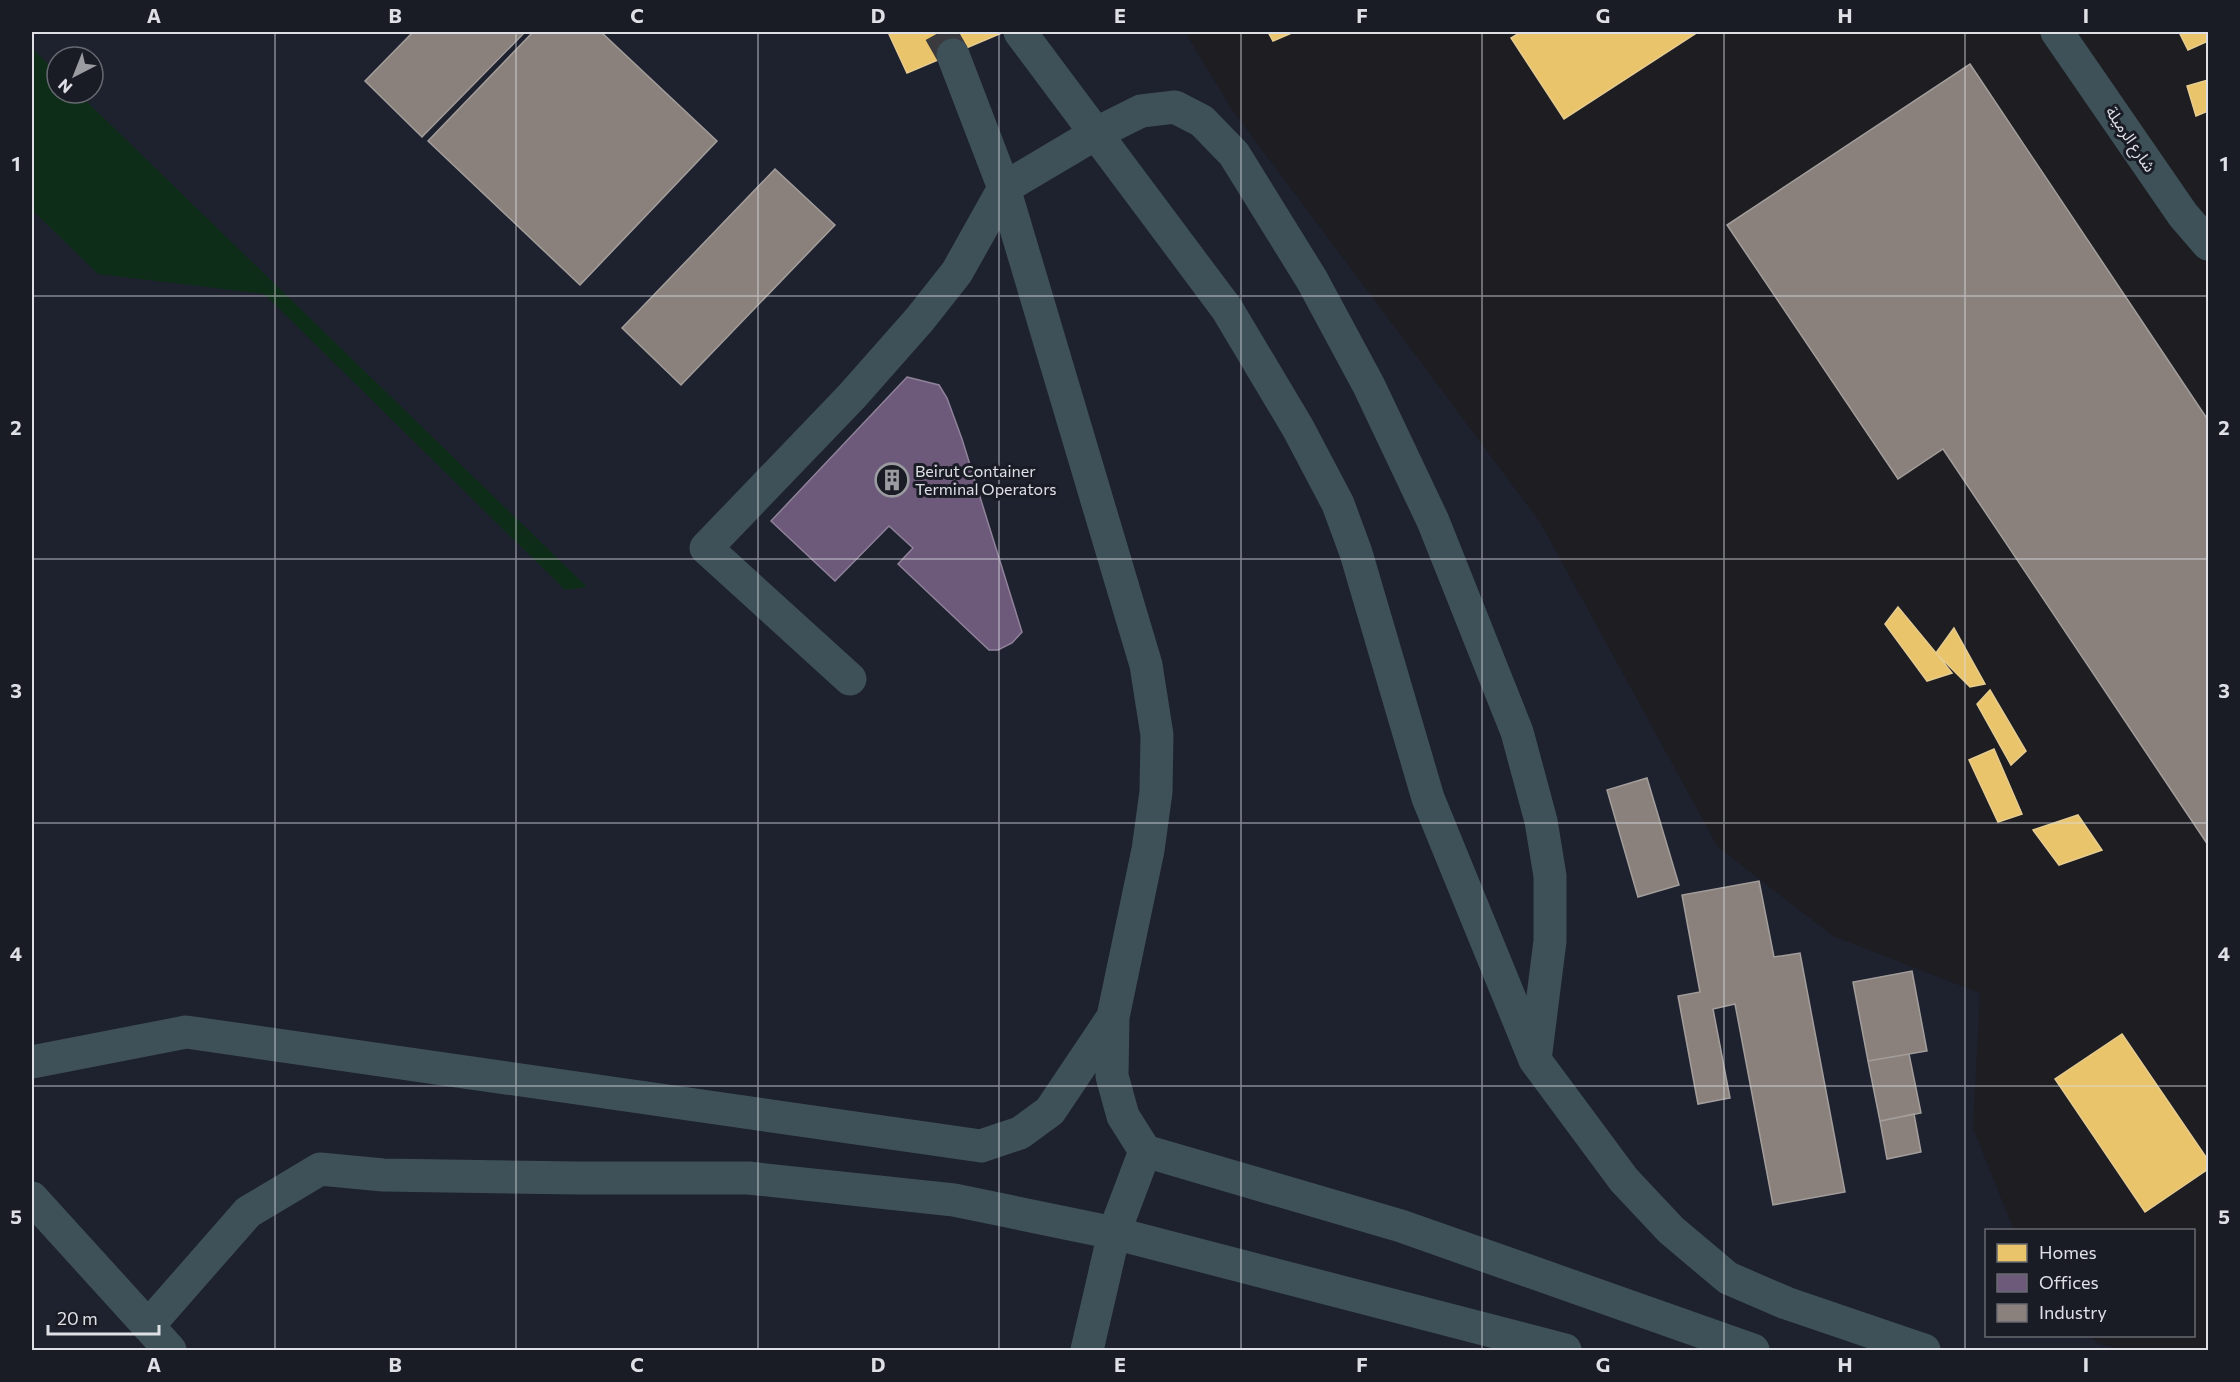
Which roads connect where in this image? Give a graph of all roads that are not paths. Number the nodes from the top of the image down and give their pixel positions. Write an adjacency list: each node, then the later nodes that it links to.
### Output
1 (1020, 32): 4 (street)
2 (2057, 32): 6 (street, شارع الرميلة)
3 (953, 55): 5 (street)
4 (1095, 134): 5 (street); 10 (street); 10 (street)
5 (1004, 188): 8 (street); 9 (street)
6 (2195, 208): 7 (street, شارع الرميلة)
7 (2208, 244)
8 (850, 679)
9 (1113, 1017): 11 (street); 12 (street)
10 (1535, 1060): 20 (street)
11 (32, 1062)
12 (1145, 1151): 14 (street); 19 (street)
13 (32, 1198): 15 (street)
14 (1114, 1233): 15 (street); 17 (street); 18 (street)
15 (148, 1326): 16 (street)
16 (170, 1350)
17 (1087, 1350)
18 (1565, 1350)
19 (1753, 1350)
20 (1924, 1350)

